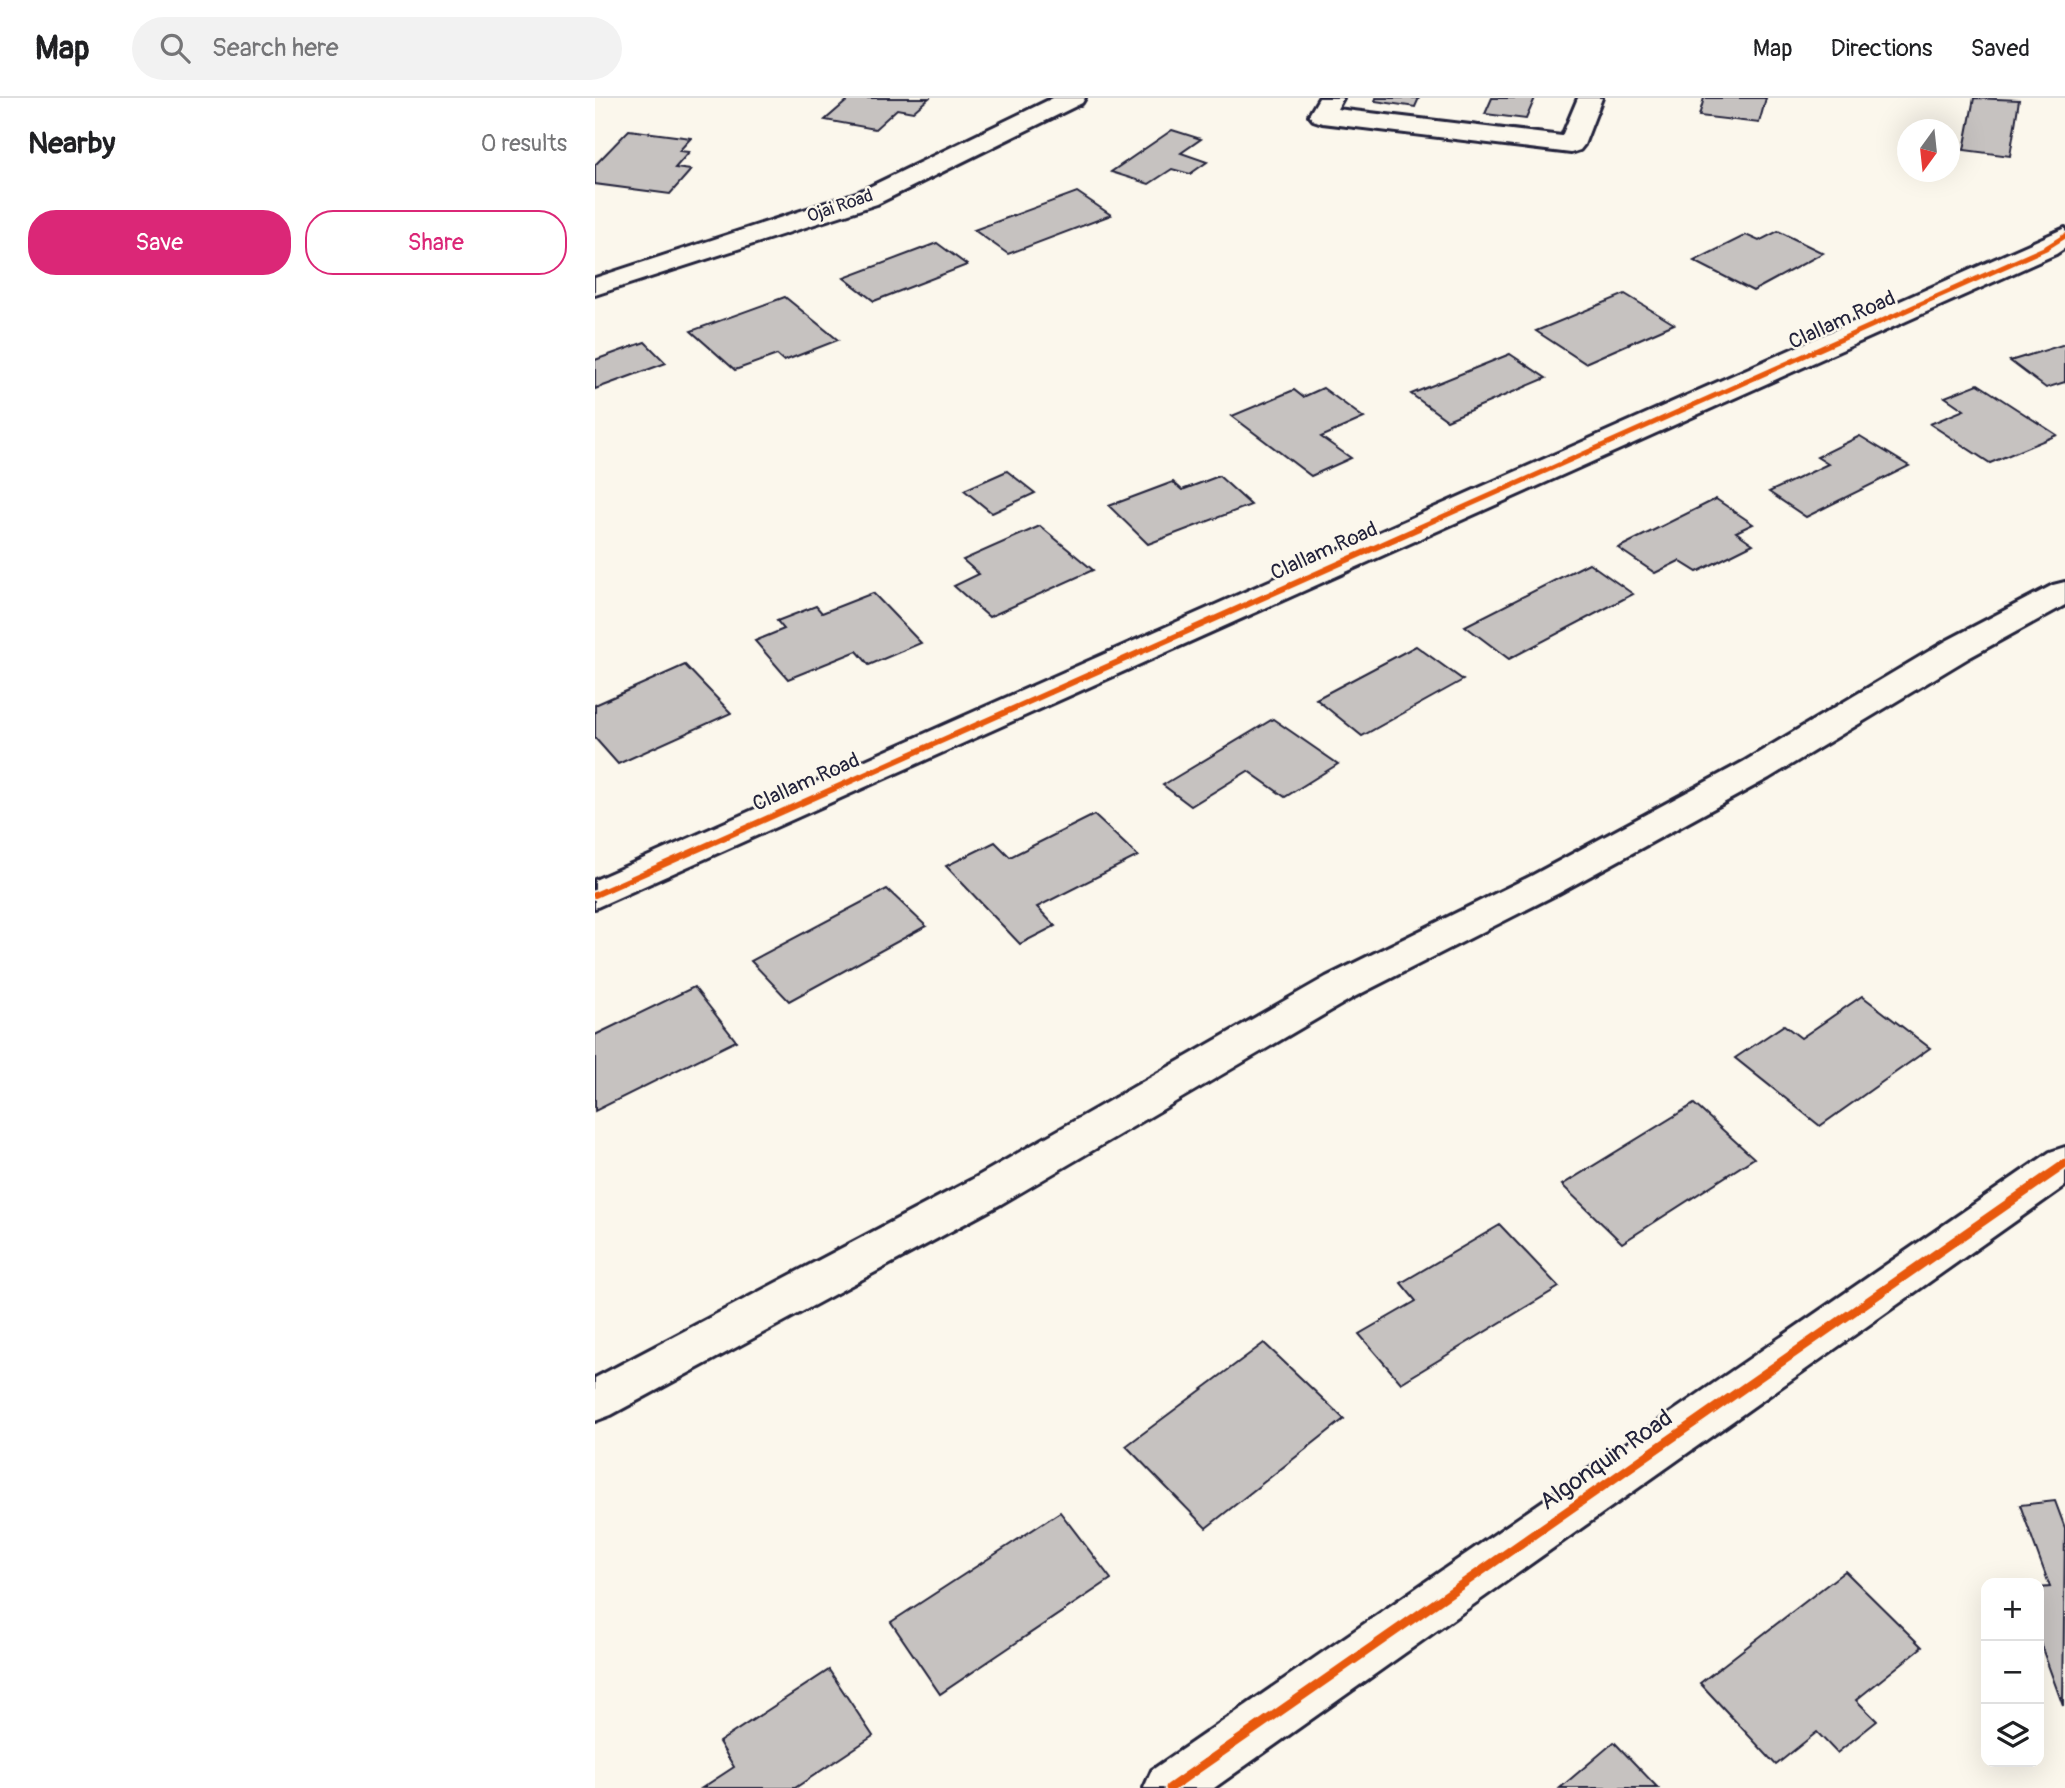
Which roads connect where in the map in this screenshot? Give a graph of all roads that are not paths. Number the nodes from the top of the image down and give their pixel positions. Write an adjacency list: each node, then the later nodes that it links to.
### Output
1 (1073, 98): 5 (street, Ojai Road)
2 (1331, 98): 3 (street)
3 (1590, 98)
4 (2065, 236): 7 (street, Clallam Road)
5 (595, 287)
6 (2065, 592): 9 (street)
7 (595, 895)
8 (2065, 1164): 10 (street, Algonquin Road)
9 (595, 1401)
10 (1170, 1788)

